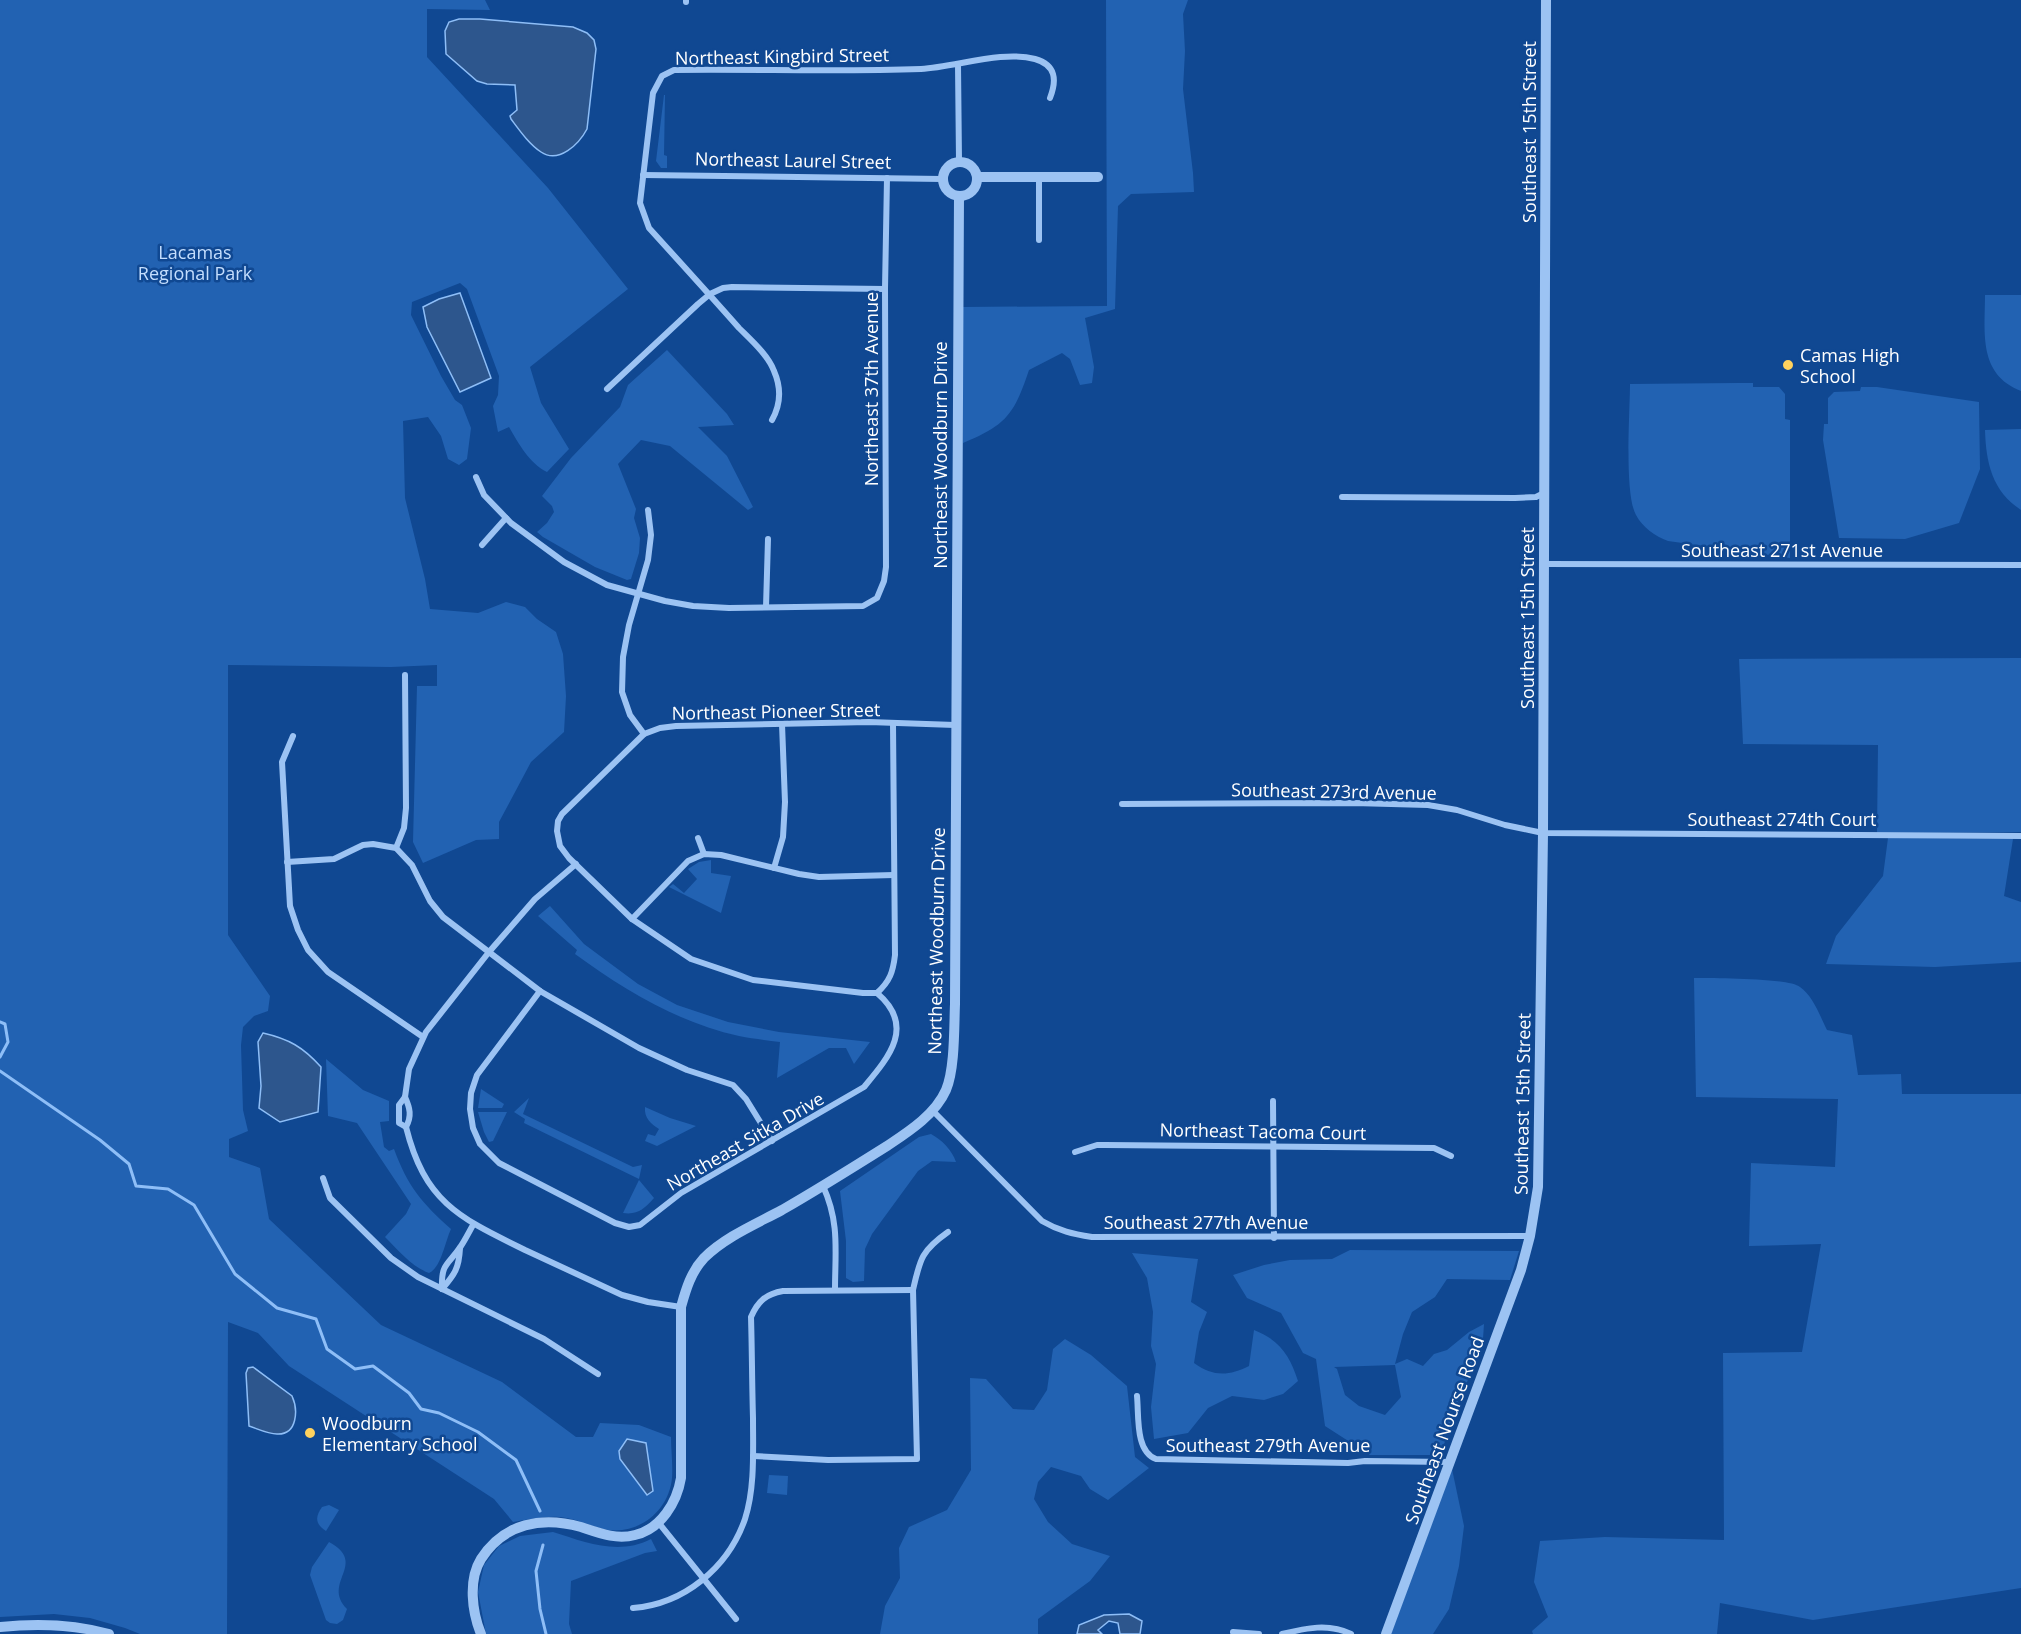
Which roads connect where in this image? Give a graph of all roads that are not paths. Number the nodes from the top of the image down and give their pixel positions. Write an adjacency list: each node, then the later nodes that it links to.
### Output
1 (1545, 0): 18 (street, Southeast 15th Street)
2 (958, 65): 3 (street, Northeast Kingbird Street); 4 (street); 5 (street, Northeast Kingbird Street)
3 (1050, 98)
4 (958, 161): 6 (street); 10 (street)
5 (643, 175): 9 (street, Northeast Laurel Street); 14 (street, Northeast Kingbird Street)
6 (977, 177): 7 (street); 11 (street)
7 (1039, 177): 8 (street); 12 (street)
8 (1098, 177)
9 (887, 178): 10 (street, Northeast Laurel Street); 13 (street, Northeast 37th Avenue)
10 (942, 179): 11 (street)
11 (958, 196): 31 (street, Northeast Woodburn Drive)
12 (1039, 240)
13 (885, 289): 14 (street); 27 (street, Northeast 37th Avenue)
14 (710, 294): 15 (street); 16 (street, Northeast Kingbird Street)
15 (608, 389)
16 (772, 420)
17 (476, 477): 21 (street)
18 (1544, 493): 19 (street); 24 (street, Southeast 15th Street)
19 (1342, 497)
20 (648, 510): 26 (street)
21 (506, 518): 23 (street); 26 (street)
22 (768, 539): 27 (street)
23 (482, 545)
24 (1544, 564): 25 (street, Southeast 271st Avenue); 35 (street, Southeast 15th Street)
25 (2021, 565)
26 (637, 594): 27 (street); 32 (street)
27 (766, 607)
28 (405, 675): 38 (street)
29 (782, 724): 30 (street, Northeast Pioneer Street); 32 (street, Northeast Pioneer Street); 42 (street)
30 (893, 724): 31 (street, Northeast Pioneer Street); 43 (street)
31 (955, 725): 51 (street, Northeast Woodburn Drive)
32 (644, 734): 41 (street, Northeast Pioneer Street)
33 (293, 736): 40 (street)
34 (1122, 804): 35 (street, Southeast 273rd Avenue)
35 (1543, 833): 36 (street, Southeast 274th Court); 61 (street, Southeast 15th Street)
36 (2021, 836)
37 (698, 838): 39 (street)
38 (396, 848): 40 (street); 45 (street)
39 (704, 854): 42 (street); 44 (street)
40 (287, 862): 48 (street)
41 (576, 864): 44 (street, Northeast Pioneer Street); 45 (street)
42 (774, 868): 43 (street)
43 (894, 875): 47 (street)
44 (632, 920): 47 (street, Northeast Pioneer Street)
45 (489, 952): 46 (street); 48 (street)
46 (540, 991): 53 (street); 53 (street, Northeast Sitka Drive)
47 (877, 993): 53 (street, Northeast Sitka Drive)
48 (423, 1037): 49 (street)
49 (405, 1097): 52 (street); 52 (street)
50 (1273, 1101): 54 (street)
51 (932, 1110): 58 (street, Northeast Woodburn Drive); 62 (street, Southeast 277th Avenue)
52 (406, 1127): 59 (street)
53 (772, 1141)
54 (1273, 1147): 55 (street, Northeast Tacoma Court); 56 (street, Northeast Tacoma Court); 62 (street)
55 (1075, 1152)
56 (1451, 1156)
57 (323, 1178): 64 (street)
58 (823, 1186): 65 (street); 67 (street, Northeast Woodburn Drive)
59 (472, 1225): 63 (street); 67 (street)
60 (948, 1232): 66 (street)
61 (1530, 1236): 62 (street, Southeast 277th Avenue); 71 (street, Southeast Nourse Road)
62 (1274, 1238)
63 (460, 1248): 64 (street); 64 (street)
64 (442, 1289): 68 (street)
65 (835, 1290): 66 (street); 70 (street)
66 (914, 1290): 70 (street)
67 (681, 1307): 72 (street, Northeast Woodburn Drive)
68 (598, 1374)
69 (1137, 1396): 71 (street, Southeast 279th Avenue)
70 (753, 1456): 73 (street)
71 (1449, 1462): 83 (street, Southeast Nourse Road)
72 (658, 1522): 73 (street); 79 (street, Northeast Woodburn Drive)
73 (704, 1580): 74 (street); 75 (street)
74 (633, 1608)
75 (735, 1619)
76 (0, 1627): 78 (street)
77 (1233, 1632): 80 (street)
78 (109, 1634)
79 (481, 1634)
80 (1259, 1634)
81 (1282, 1634): 82 (street)
82 (1352, 1634)
83 (1386, 1634)

